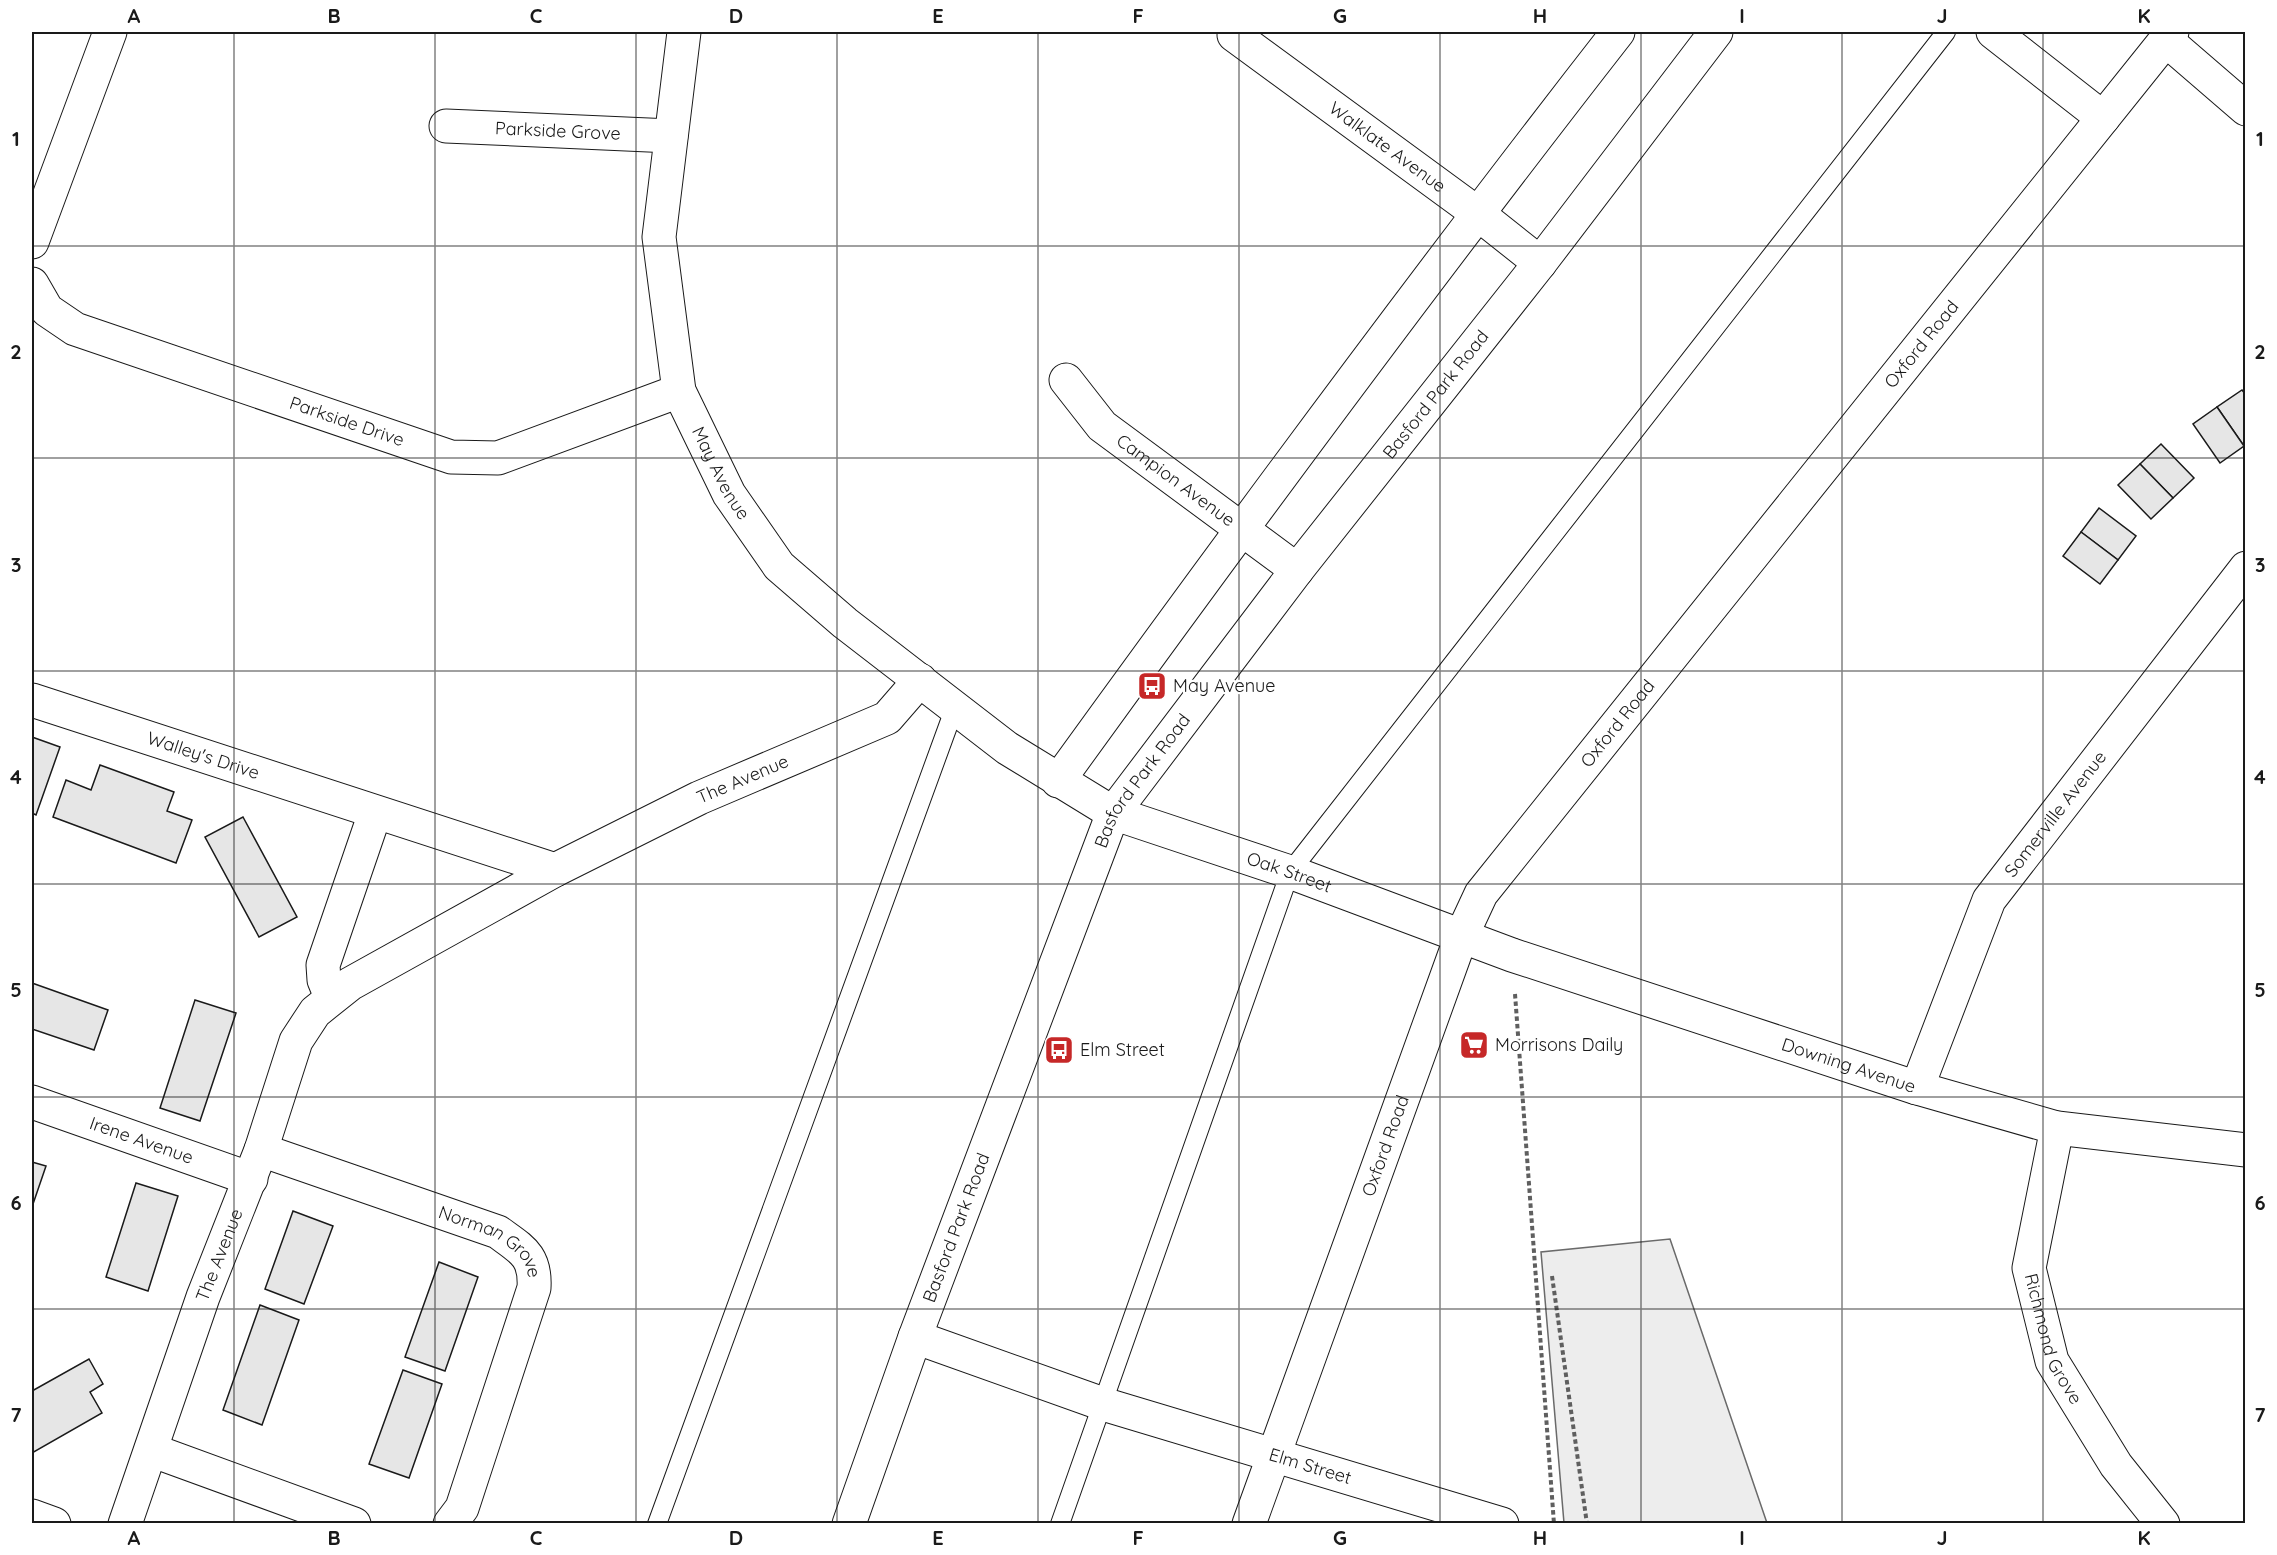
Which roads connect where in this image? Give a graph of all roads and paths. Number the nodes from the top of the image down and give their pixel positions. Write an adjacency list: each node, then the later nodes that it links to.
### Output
1 (110, 32): 14 (street)
2 (684, 32): 12 (street, May Avenue)
3 (1618, 32): 13 (street)
4 (1716, 32): 15 (street, Basford Park Road)
5 (1946, 32): 29 (lane)
6 (1993, 32): 10 (street)
7 (1234, 35): 13 (street, Walklate Avenue)
8 (2169, 36): 9 (street); 10 (street, Oxford Road)
9 (2246, 109)
10 (2103, 118): 30 (street, Oxford Road)
11 (446, 126): 12 (street, Parkside Grove)
12 (671, 136): 18 (street, May Avenue)
13 (1478, 213): 15 (street, Walklate Avenue); 19 (street)
14 (32, 242)
15 (1540, 262): 21 (street, Basford Park Road)
16 (32, 284): 18 (street, Parkside Drive)
17 (1066, 380): 19 (street, Campion Avenue)
18 (679, 392): 22 (street, May Avenue)
19 (1240, 530): 21 (street, Campion Avenue); 25 (street)
20 (2246, 568): 33 (street, Somerville Avenue)
21 (1297, 570): 27 (street, Basford Park Road)
22 (920, 680): 24 (street, May Avenue); 28 (street, The Avenue)
23 (32, 700): 26 (street, Walley's Drive)
24 (955, 707): 25 (street, May Avenue); 48 (lane)
25 (1058, 781): 27 (street, May Avenue)
26 (375, 813): 28 (street); 32 (street)
27 (1113, 813): 29 (street, Oak Street); 39 (street, Basford Park Road)
28 (555, 870): 32 (street, The Avenue)
29 (1290, 872): 30 (street, Oak Street); 40 (lane)
30 (1461, 937): 31 (street, Downing Avenue); 42 (street, Oxford Road)
31 (1512, 955): 33 (street, Downing Avenue); 53 (path)
32 (331, 997): 37 (street, The Avenue)
33 (1917, 1088): 35 (street, Downing Avenue)
34 (32, 1102): 37 (street, Irene Avenue)
35 (2057, 1128): 36 (street, Downing Avenue); 55 (street, Richmond Grove)
36 (2246, 1150)
37 (256, 1164): 41 (street, The Avenue); 47 (street, Norman Grove)
38 (1552, 1276): 54 (path)
39 (915, 1337): 40 (street, Elm Street); 49 (street, Basford Park Road)
40 (1103, 1404): 42 (street, Elm Street); 50 (lane)
41 (151, 1450): 45 (street, The Avenue); 46 (street)
42 (1273, 1455): 51 (street, Oxford Road); 52 (street, Elm Street)
43 (32, 1516): 44 (street)
44 (54, 1524)
45 (125, 1524)
46 (354, 1524)
47 (450, 1524)
48 (657, 1524)
49 (849, 1524)
50 (1060, 1524)
51 (1249, 1524)
52 (1502, 1524)
53 (1554, 1524)
54 (1587, 1524)
55 (2163, 1524)

